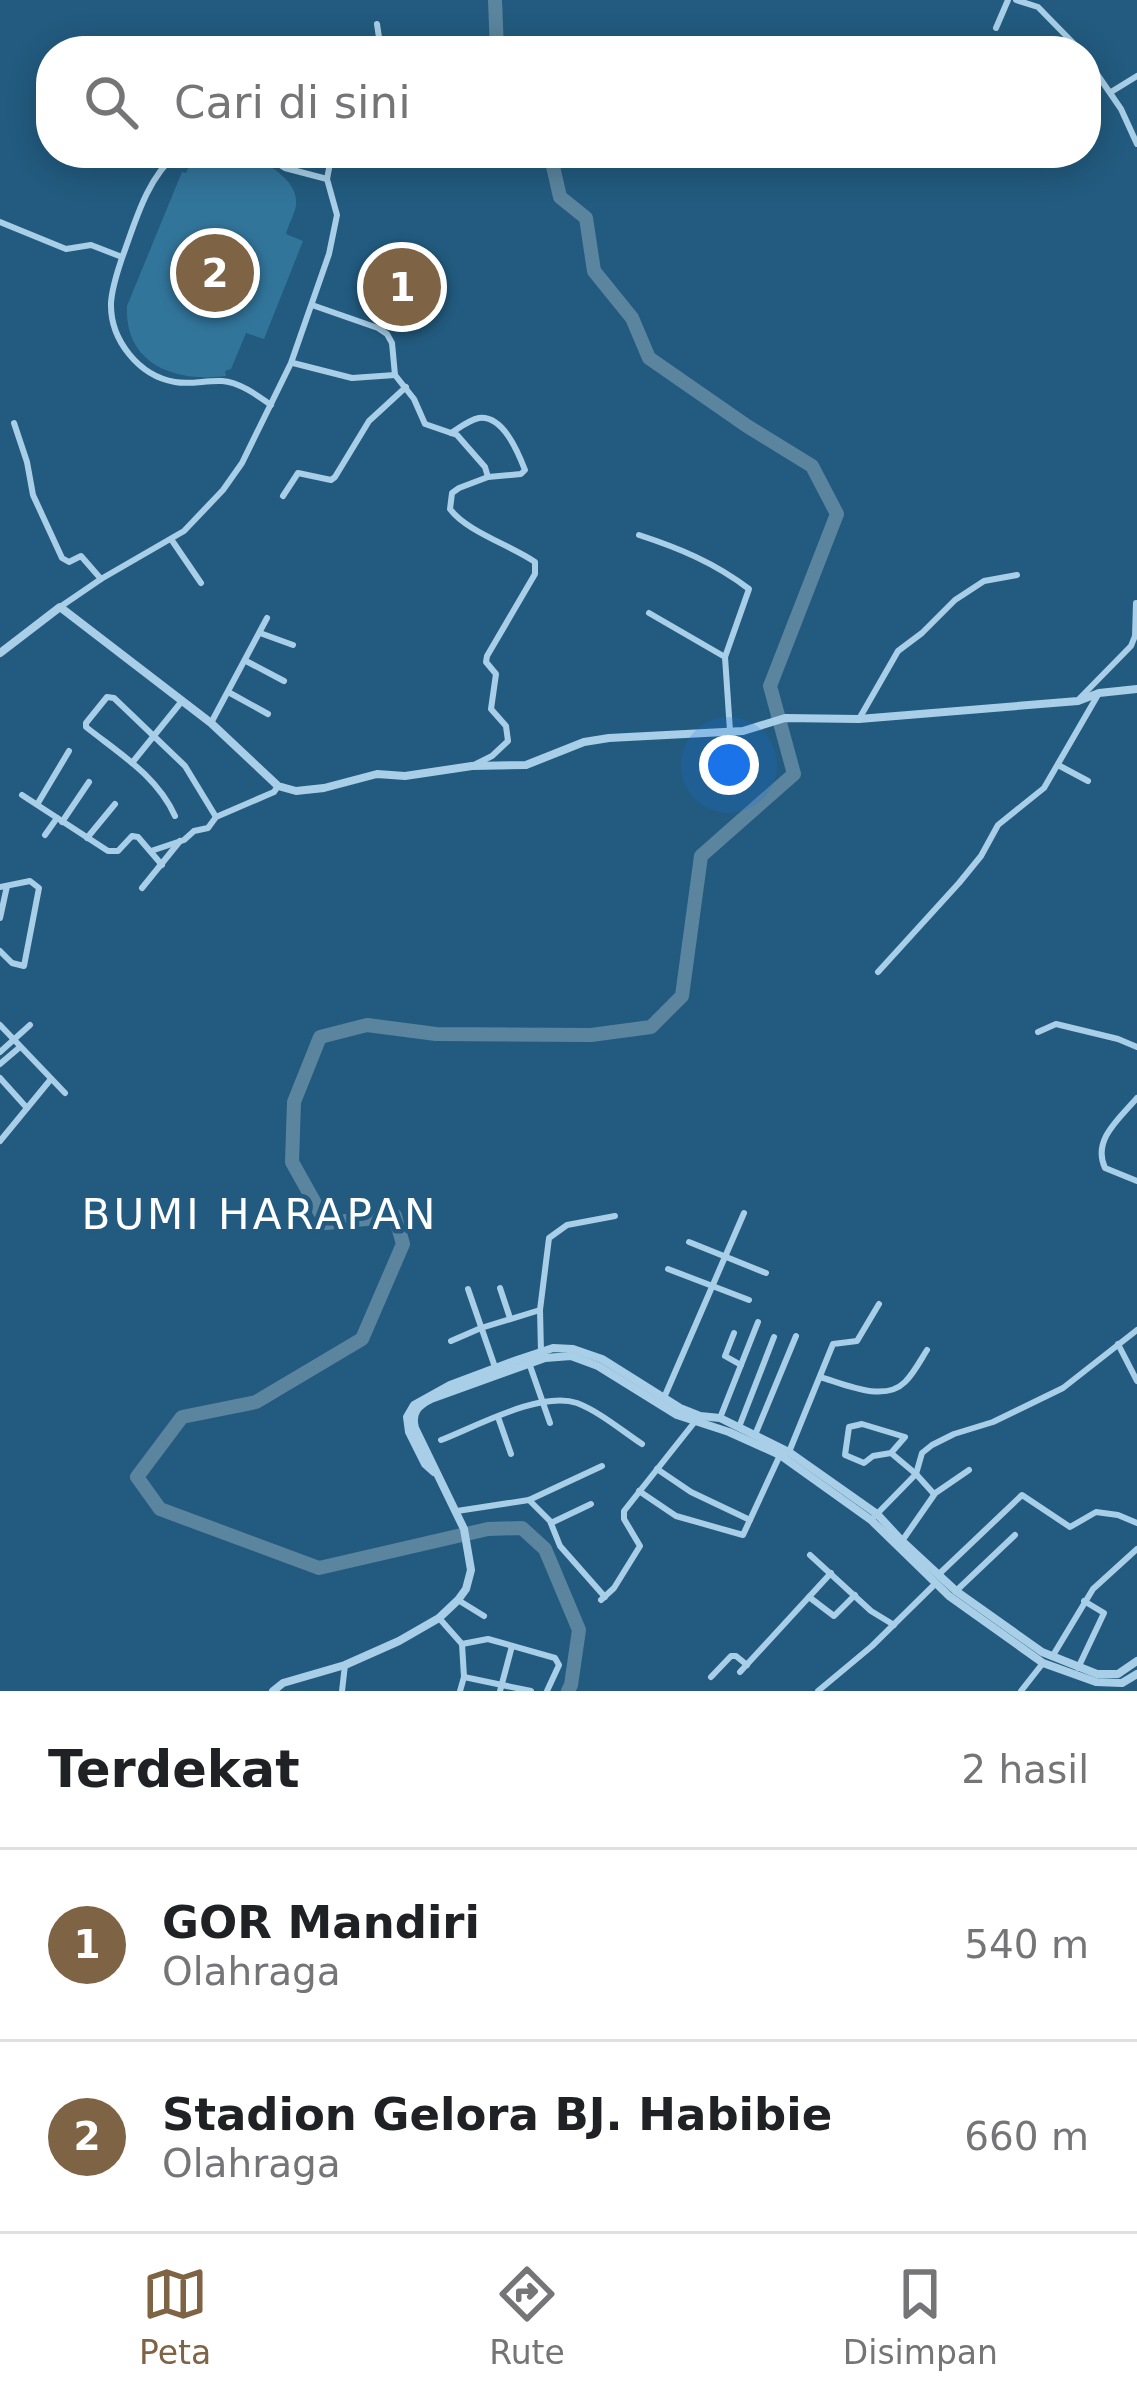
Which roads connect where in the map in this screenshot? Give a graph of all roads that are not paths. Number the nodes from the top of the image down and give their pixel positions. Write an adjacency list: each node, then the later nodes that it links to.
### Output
1 (1012, 0): 3 (street); 5 (street)
2 (377, 24): 4 (street)
3 (996, 28)
4 (379, 36)
5 (1066, 36)
6 (1137, 76): 8 (street)
7 (1101, 78): 8 (street)
8 (1111, 92): 9 (street)
9 (1137, 144)
10 (163, 168): 15 (street)
11 (288, 168): 13 (street)
12 (329, 168): 13 (street)
13 (327, 179): 16 (street)
14 (0, 222): 15 (street)
15 (122, 257): 20 (street)
16 (312, 305): 17 (street); 18 (street)
17 (291, 363): 18 (street); 20 (street)
18 (395, 375): 19 (street)
19 (406, 387): 22 (street); 24 (street)
20 (271, 405): 26 (street)
21 (14, 424): 28 (street)
22 (451, 433): 23 (street); 23 (street)
23 (488, 477): 53 (street)
24 (283, 496)
25 (639, 536): 37 (street)
26 (171, 538): 28 (street); 29 (street)
27 (1018, 575): 46 (street)
28 (101, 579): 31 (street)
29 (201, 583)
30 (1136, 603): 44 (street)
31 (60, 608): 36 (street); 43 (street)
32 (649, 613): 37 (street)
33 (267, 618): 34 (street)
34 (260, 633): 35 (street); 38 (street)
35 (293, 645)
36 (0, 653)
37 (725, 657): 48 (street)
38 (246, 662): 39 (street); 41 (street)
39 (284, 681)
40 (1137, 689): 42 (street)
41 (230, 693): 45 (street); 47 (street)
42 (1100, 693): 44 (street); 52 (street)
43 (182, 701): 47 (street); 49 (street)
44 (1078, 701): 46 (street)
45 (268, 714)
46 (859, 719): 48 (street)
47 (211, 724): 56 (street)
48 (730, 731): 53 (street)
49 (153, 736): 51 (street); 51 (street); 61 (street)
50 (69, 751): 58 (street)
51 (132, 763): 60 (street)
52 (1058, 765): 54 (street); 72 (street)
53 (472, 766): 56 (street)
54 (1088, 781)
55 (89, 782): 62 (street)
56 (278, 786): 61 (street)
57 (22, 795): 58 (street)
58 (38, 803): 62 (street)
59 (115, 804): 64 (street)
60 (175, 817)
61 (216, 817): 65 (street)
62 (60, 820): 63 (street); 64 (street)
63 (45, 835)
64 (86, 838): 66 (street)
65 (180, 841): 66 (street); 67 (street)
66 (150, 851): 67 (street)
67 (162, 865): 69 (street)
68 (4, 886): 70 (street); 71 (street)
69 (142, 888)
70 (0, 918)
71 (1, 957)
72 (878, 972)
73 (0, 1025): 76 (street)
74 (30, 1025): 76 (street)
75 (1039, 1032): 77 (street)
76 (17, 1044): 78 (street); 79 (street); 81 (street)
77 (1137, 1047)
78 (0, 1052)
79 (0, 1064)
80 (0, 1078): 84 (street)
81 (51, 1079): 82 (street); 84 (street)
82 (64, 1093)
83 (1137, 1098): 87 (street)
84 (27, 1108): 85 (street)
85 (4, 1130): 86 (street)
86 (0, 1141)
87 (1137, 1181)
88 (744, 1213): 91 (street)
89 (615, 1216): 99 (street)
90 (689, 1242): 91 (street)
91 (727, 1257): 93 (street); 94 (street)
92 (668, 1269): 94 (street)
93 (766, 1273)
94 (712, 1286): 97 (street); 117 (street)
95 (500, 1288): 100 (street)
96 (469, 1289): 102 (street)
97 (749, 1300)
98 (879, 1304): 115 (street)
99 (540, 1310): 100 (street); 110 (street)
100 (510, 1318): 102 (street)
101 (758, 1322): 113 (street)
102 (481, 1328): 107 (street); 114 (street)
103 (1137, 1330): 108 (street)
104 (734, 1333): 113 (street)
105 (796, 1336): 124 (street)
106 (774, 1337): 123 (street)
107 (451, 1340)
108 (1118, 1344): 116 (street); 133 (street)
109 (928, 1350): 115 (street)
110 (541, 1352): 111 (street); 112 (street)
111 (528, 1360): 112 (street); 114 (street); 118 (street)
112 (600, 1362): 117 (street); 121 (street)
113 (741, 1365): 120 (street)
114 (496, 1371): 138 (street)
115 (820, 1376): 127 (street)
116 (1137, 1381)
117 (663, 1400): 121 (street)
118 (543, 1401): 119 (street); 122 (street); 126 (street)
119 (498, 1418): 125 (street); 128 (street)
120 (720, 1418): 121 (street); 123 (street)
121 (697, 1419): 127 (street); 131 (street)
122 (550, 1423)
123 (740, 1427): 124 (street)
124 (755, 1435): 127 (street)
125 (441, 1440)
126 (641, 1444)
127 (785, 1453): 139 (street); 140 (street)
128 (511, 1454)
129 (892, 1454): 129 (street); 133 (street)
130 (602, 1466): 136 (street)
131 (657, 1469): 134 (street); 140 (street)
132 (969, 1470): 135 (street)
133 (916, 1474): 135 (street); 139 (street)
134 (639, 1491): 140 (street); 141 (street)
135 (934, 1494): 144 (street)
136 (529, 1500): 138 (street); 141 (street)
137 (591, 1504): 141 (street)
138 (457, 1510): 152 (street)
139 (874, 1517): 144 (street); 148 (street)
140 (750, 1520)
141 (551, 1523)
142 (1137, 1523): 148 (street)
143 (1015, 1535): 149 (street)
144 (902, 1541): 148 (street)
145 (1137, 1549): 153 (street)
146 (810, 1555): 147 (street)
147 (831, 1573): 150 (street); 151 (street)
148 (937, 1580): 149 (street); 156 (street); 159 (street)
149 (956, 1591): 159 (street)
150 (855, 1595): 151 (street); 156 (street)
151 (809, 1597): 163 (street)
152 (458, 1600): 154 (street); 155 (street)
153 (1084, 1601): 160 (street); 164 (street)
154 (484, 1616)
155 (439, 1618): 157 (street); 162 (street)
156 (894, 1625): 175 (street)
157 (463, 1644): 158 (street); 167 (street)
158 (512, 1646): 169 (street); 174 (street)
159 (1025, 1647): 160 (street)
160 (1047, 1660): 164 (street); 166 (street); 176 (street)
161 (1137, 1661): 164 (street)
162 (345, 1665): 170 (street); 171 (street)
163 (746, 1665): 165 (street); 168 (street)
164 (1078, 1668)
165 (740, 1672)
166 (1137, 1674)
167 (464, 1677): 169 (street); 172 (street)
168 (711, 1677)
169 (501, 1688): 173 (street)
170 (273, 1691)
171 (342, 1691)
172 (460, 1691)
173 (531, 1691)
174 (547, 1691)
175 (818, 1691)
176 (1021, 1691)

